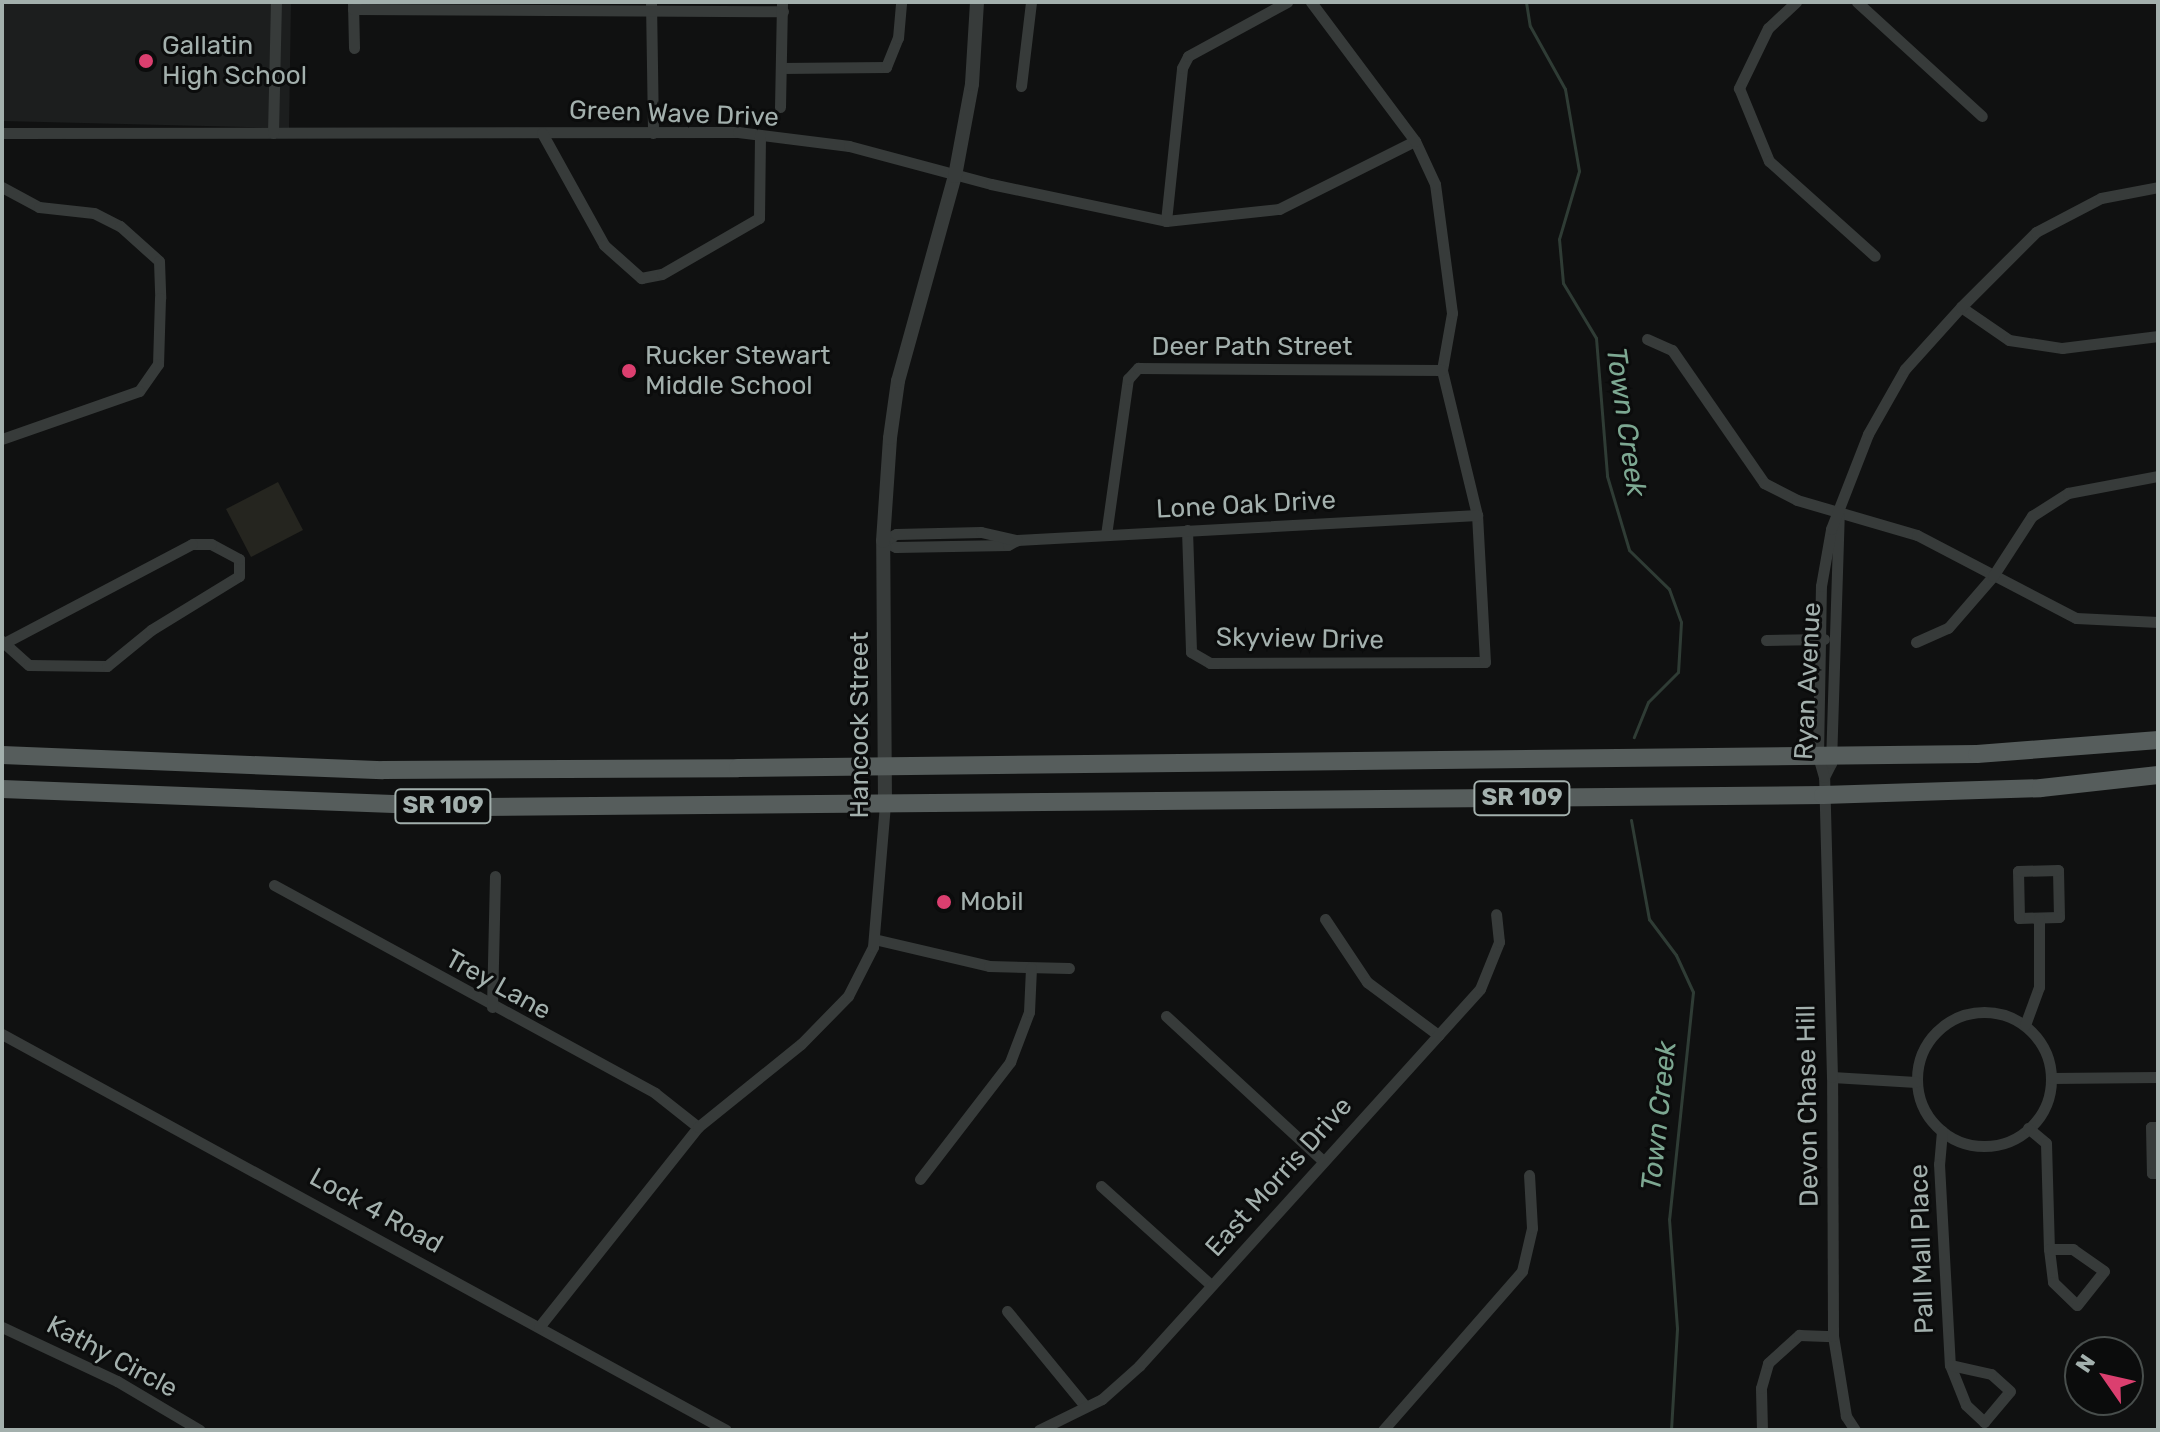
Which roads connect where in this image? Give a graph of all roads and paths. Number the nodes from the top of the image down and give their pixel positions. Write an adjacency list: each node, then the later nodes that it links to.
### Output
1 (276, 2): 18 (street)
2 (901, 2): 13 (street)
3 (977, 2): 23 (street, Hancock Street)
4 (1031, 2): 14 (street)
5 (1287, 2): 27 (street)
6 (1311, 2): 22 (street)
7 (1796, 2): 28 (street)
8 (1857, 2): 16 (street)
9 (353, 6): 10 (street); 12 (street)
10 (651, 6): 11 (street); 20 (street)
11 (782, 7): 13 (street)
12 (354, 48)
13 (781, 68): 15 (street)
14 (1021, 86)
15 (780, 107)
16 (1982, 116)
17 (2, 133): 18 (street, Green Wave Drive)
18 (273, 133): 19 (street, Green Wave Drive)
19 (542, 133): 20 (street, Green Wave Drive); 21 (street)
20 (653, 133): 21 (street, Green Wave Drive)
21 (760, 135): 23 (street, Green Wave Drive)
22 (1415, 141): 27 (street, Green Wave Drive); 32 (street)
23 (955, 176): 27 (street, Green Wave Drive); 39 (street, Hancock Street)
24 (2158, 177): 26 (street)
25 (2, 187): 33 (street)
26 (2158, 187): 29 (street, Ryan Avenue)
27 (1166, 221)
28 (1875, 256)
29 (1961, 307): 30 (street); 35 (street, Ryan Avenue)
30 (2158, 336)
31 (1647, 339): 35 (street)
32 (1442, 370): 36 (street); 38 (street, Deer Path Street)
33 (2, 439)
34 (2158, 476): 40 (street)
35 (1839, 514): 40 (street); 42 (street, Ryan Avenue); 43 (street, Ryan Avenue)
36 (1477, 515): 37 (street, Lone Oak Drive); 37 (street, Skyview Drive)
37 (1187, 530): 38 (street, Lone Oak Drive)
38 (1106, 535): 39 (street, Lone Oak Drive)
39 (883, 541): 50 (street, Hancock Street)
40 (1993, 576): 41 (street); 46 (street)
41 (2158, 622)
42 (1832, 638): 43 (street); 49 (street, Ryan Avenue)
43 (1819, 639): 44 (street); 49 (street, Ryan Avenue)
44 (1766, 640)
45 (3, 642): 45 (street)
46 (1916, 642)
47 (2158, 740): 49 (highway, SR 109)
48 (2, 755): 50 (highway, SR 109)
49 (1825, 756): 50 (highway, SR 109); 52 (street, Ryan Avenue)
50 (883, 766): 54 (street, Hancock Street)
51 (2158, 775): 52 (highway, SR 109)
52 (1824, 786): 54 (highway, SR 109); 68 (street, Devon Chase Hill)
53 (2, 789): 54 (highway, SR 109)
54 (885, 803): 60 (street, Hancock Street)
55 (495, 876): 63 (street)
56 (274, 885): 63 (street, Trey Lane)
57 (1496, 914): 67 (street, East Morris Drive)
58 (2039, 918): 58 (street); 65 (street)
59 (1325, 919): 67 (street)
60 (874, 939): 61 (street); 72 (street, Hancock Street)
61 (1031, 968): 62 (street); 79 (street)
62 (1069, 968)
63 (492, 1007): 72 (street, Trey Lane)
64 (1166, 1016): 76 (street)
65 (2025, 1025): 70 (street); 71 (street)
66 (2, 1034): 85 (street, Lock 4 Road)
67 (1438, 1035): 76 (street, East Morris Drive)
68 (1832, 1077): 71 (street); 86 (street, Devon Chase Hill)
69 (2158, 1077): 70 (street)
70 (2051, 1078): 74 (street)
71 (1916, 1082): 75 (street)
72 (698, 1127): 85 (street, Hancock Street)
73 (2158, 1127): 77 (street)
74 (2028, 1128): 75 (street); 81 (street)
75 (1942, 1131): 87 (street, Pall Mall Place)
76 (1322, 1160): 82 (street, East Morris Drive)
77 (2158, 1173)
78 (1529, 1175): 93 (street)
79 (920, 1179)
80 (1101, 1186): 82 (street)
81 (2049, 1249): 81 (street)
82 (1211, 1285): 88 (street, East Morris Drive)
83 (1007, 1311): 88 (street)
84 (2, 1327): 89 (street, Kathy Circle)
85 (539, 1327): 91 (street, Lock 4 Road)
86 (1833, 1336): 94 (street); 95 (street, Devon Chase Hill)
87 (1950, 1365): 87 (street, Pall Mall Place)
88 (1085, 1406): 92 (street, East Morris Drive)
89 (185, 1426): 90 (street, Kathy Circle)
90 (200, 1430)
91 (726, 1430)
92 (1039, 1430)
93 (1383, 1430)
94 (1762, 1430)
95 (1855, 1430)

